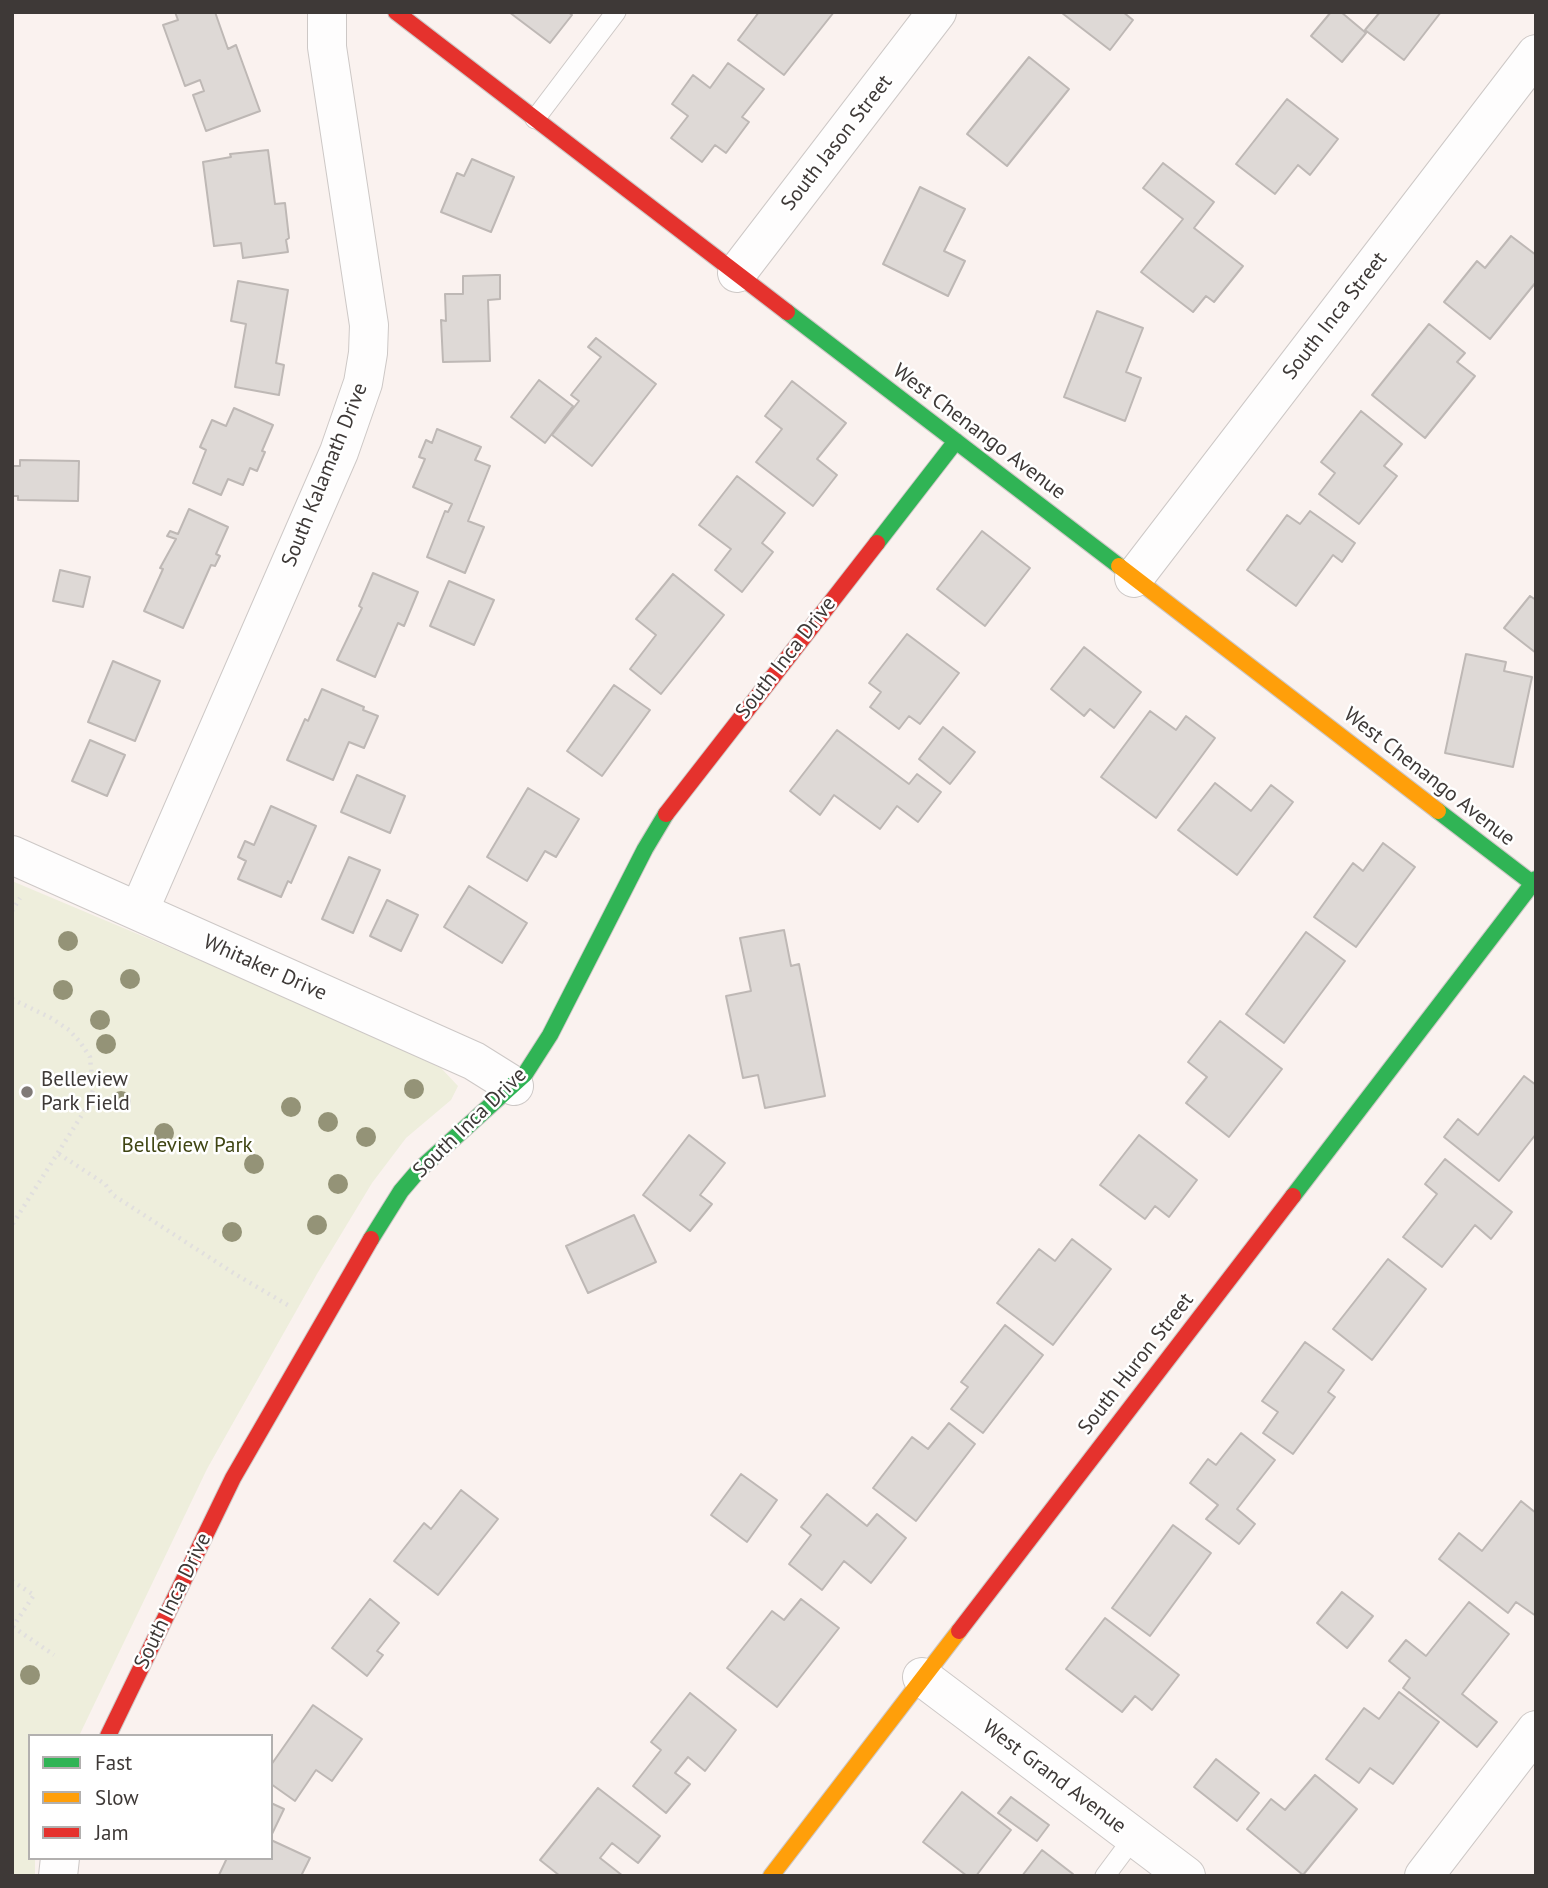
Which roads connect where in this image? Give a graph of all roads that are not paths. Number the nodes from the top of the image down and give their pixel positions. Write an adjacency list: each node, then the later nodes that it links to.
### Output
1 (327, 12): 12 (street, South Kalamath Drive)
2 (396, 12): 6 (street, West Chenango Avenue)
3 (616, 12): 6 (lane)
4 (937, 12): 7 (street, South Jason Street)
5 (1536, 54): 9 (street, South Inca Street)
6 (535, 118): 7 (street, West Chenango Avenue)
7 (737, 274): 8 (street, West Chenango Avenue)
8 (956, 441): 9 (street, West Chenango Avenue); 13 (street, South Inca Drive)
9 (1134, 578): 11 (street, West Chenango Avenue)
10 (12, 855): 12 (street, Whitaker Drive)
11 (1535, 883): 14 (street, South Huron Street)
12 (139, 911): 13 (street, Whitaker Drive)
13 (514, 1086): 16 (street, South Inca Drive)
14 (922, 1677): 17 (street, West Grand Avenue); 18 (street, South Huron Street)
15 (1536, 1730): 21 (street)
16 (109, 1734)
17 (1135, 1838): 19 (lane); 20 (street, West Grand Avenue)
18 (771, 1876)
19 (1105, 1876)
20 (1185, 1876)
21 (1424, 1876)

